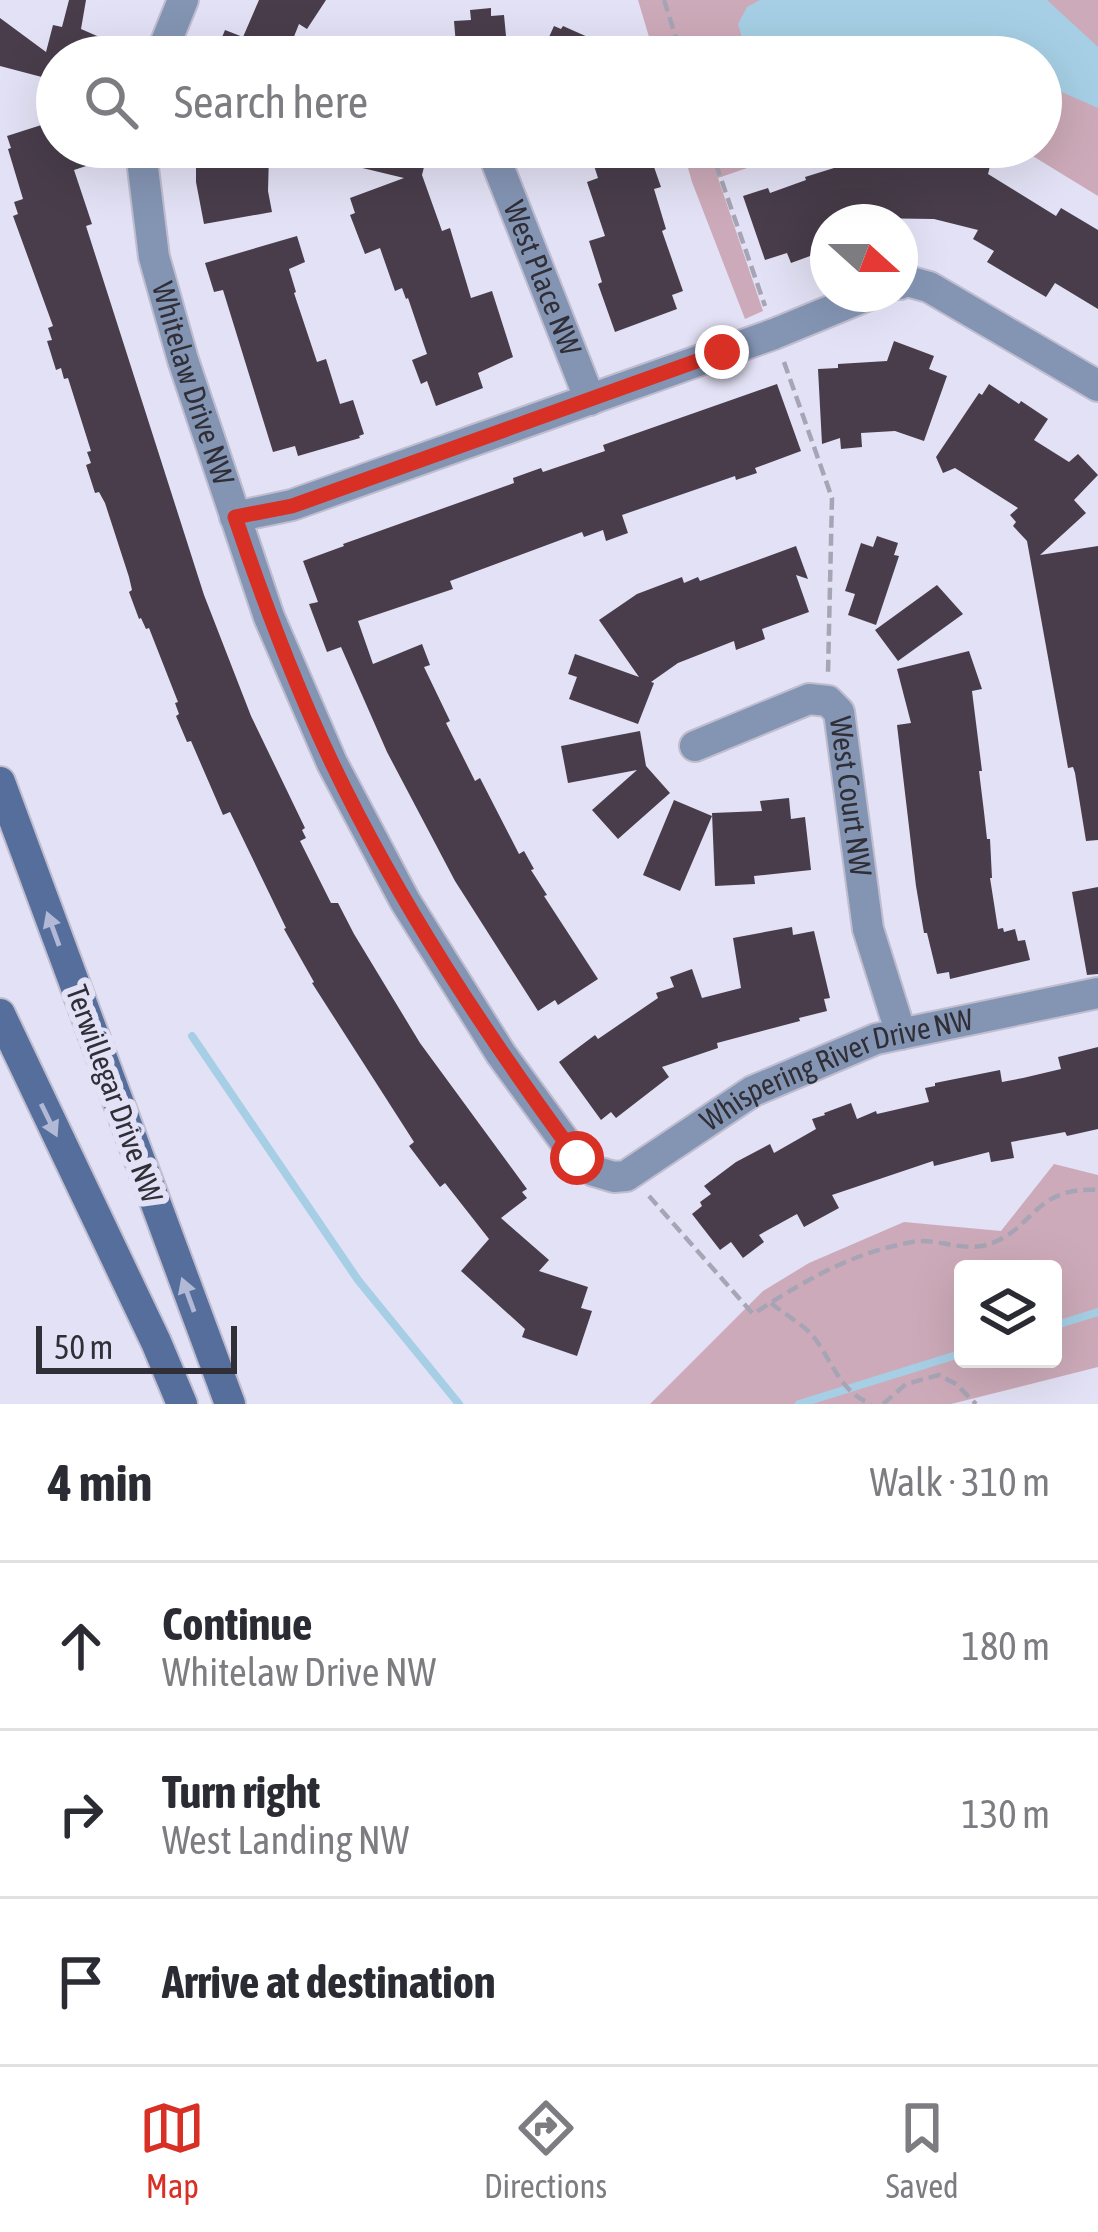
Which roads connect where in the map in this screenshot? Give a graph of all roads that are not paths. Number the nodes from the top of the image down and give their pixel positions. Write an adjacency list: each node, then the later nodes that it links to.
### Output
1 (174, 3): 2 (street)
2 (165, 36)
3 (143, 168): 9 (street, Whitelaw Drive NW)
4 (498, 168): 8 (street, West Place NW)
5 (918, 284): 7 (street)
6 (827, 312): 8 (street)
7 (1098, 386)
8 (590, 400): 9 (street)
9 (235, 517): 15 (street, Whitelaw Drive NW)
10 (695, 746): 14 (street, West Court NW)
11 (0, 782): 17 (main road, Terwillegar Drive NW, one-way to 11)
12 (1098, 993): 14 (street, Whispering River Drive NW)
13 (0, 1014): 16 (main road, Terwillegar Drive NW, one-way to 16)
14 (901, 1034): 15 (street, Whispering River Drive NW)
15 (626, 1176)
16 (182, 1404)
17 (230, 1404)

